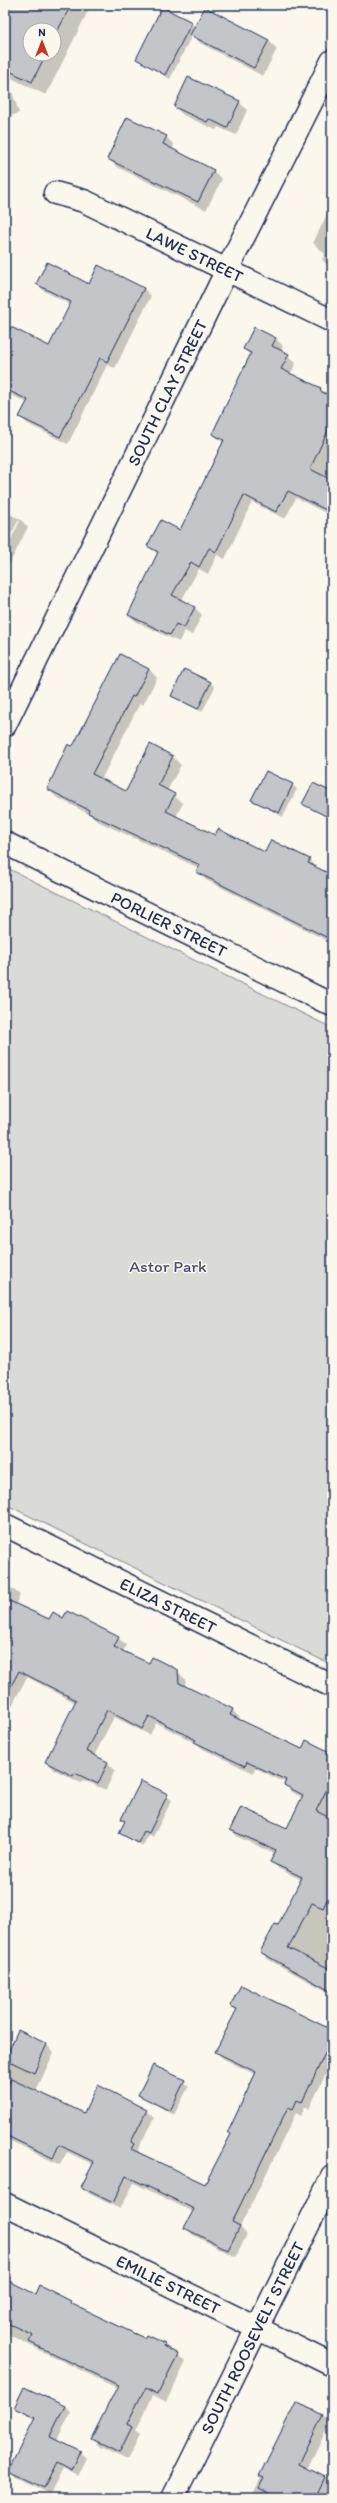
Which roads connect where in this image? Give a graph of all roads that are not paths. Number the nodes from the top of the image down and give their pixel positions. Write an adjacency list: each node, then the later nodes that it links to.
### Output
1 (332, 61): 3 (street, SOUTH CLAY STREET)
2 (55, 193): 3 (street, LAWE STREET)
3 (227, 270): 4 (street, LAWE STREET); 5 (street, SOUTH CLAY STREET)
4 (332, 321)
5 (5, 724)
6 (5, 843): 7 (street, PORLIER STREET)
7 (332, 1005)
8 (5, 1525): 9 (street, ELIZA STREET)
9 (332, 1686)
10 (332, 2177): 12 (street, SOUTH ROOSEVELT STREET)
11 (5, 2204): 12 (street, EMILIE STREET)
12 (258, 2328): 13 (street, EMILIE STREET); 14 (street, SOUTH ROOSEVELT STREET)
13 (332, 2365)
14 (173, 2498)

